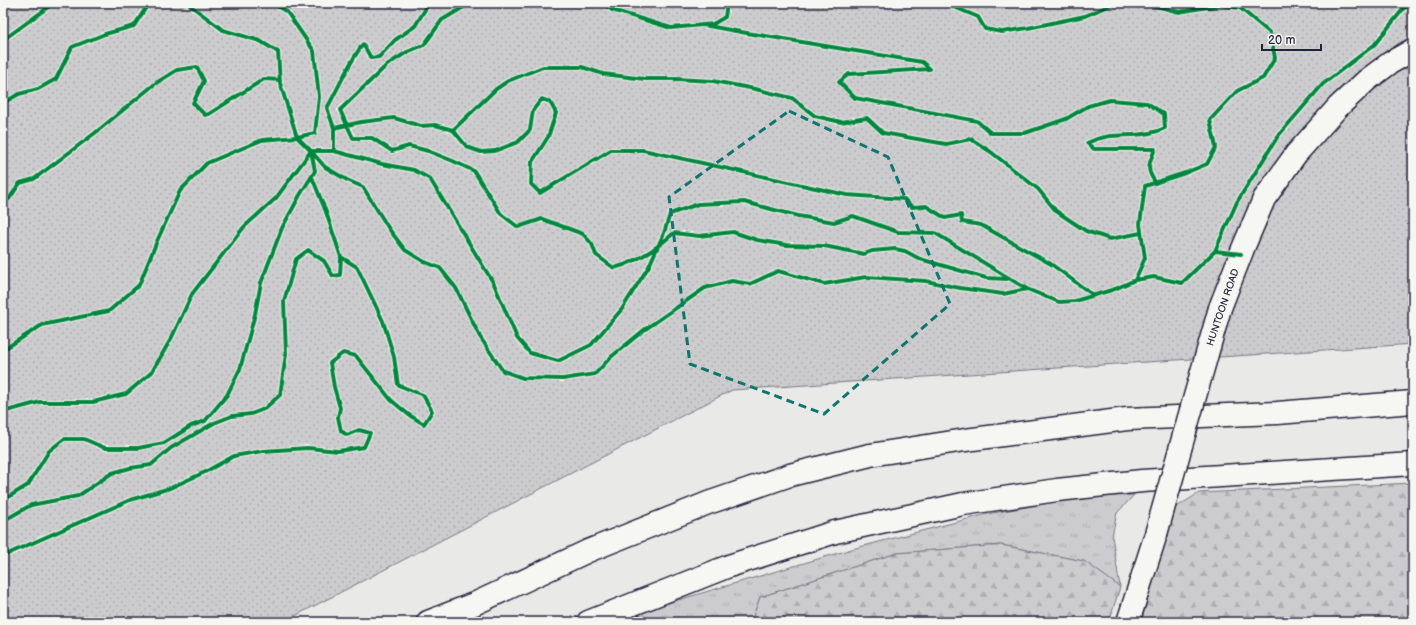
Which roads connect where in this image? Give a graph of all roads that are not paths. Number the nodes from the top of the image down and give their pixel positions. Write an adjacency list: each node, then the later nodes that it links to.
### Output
1 (1413, 50): 6 (main road, HUNTOON ROAD, bridge)
2 (1413, 402): 4 (main road)
3 (1413, 464): 5 (main road)
4 (428, 622)
5 (588, 622)
6 (1128, 622)

